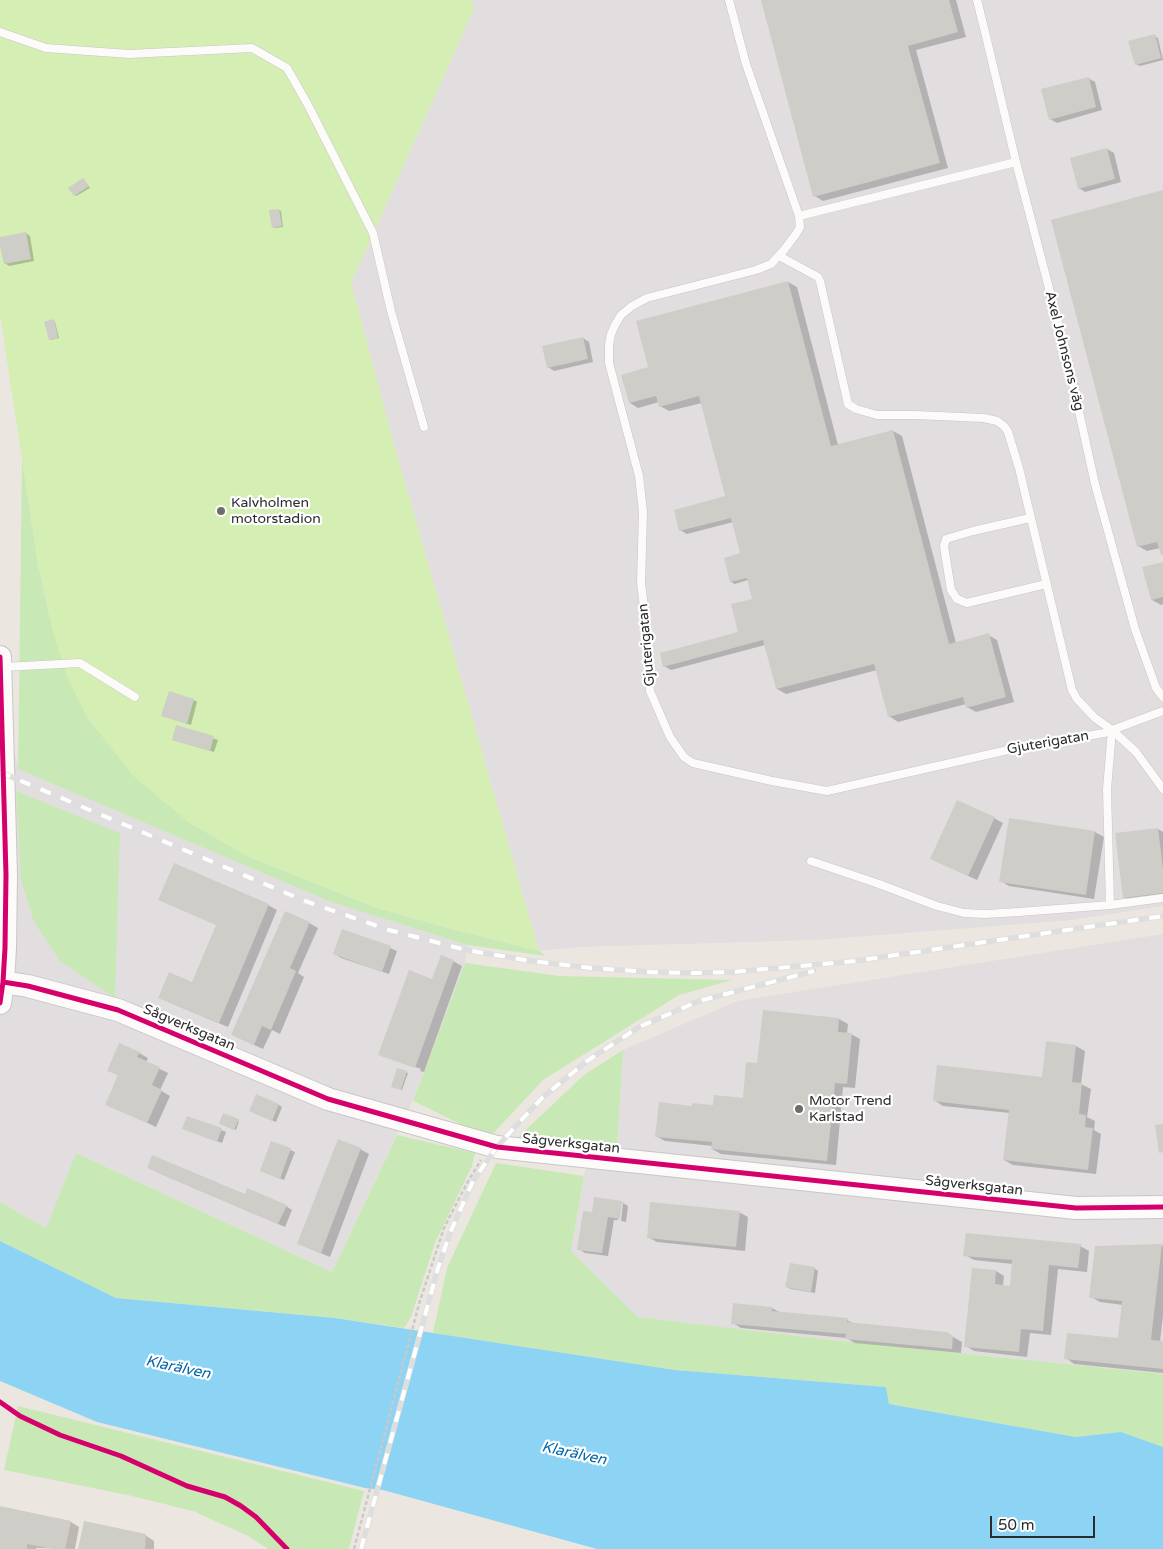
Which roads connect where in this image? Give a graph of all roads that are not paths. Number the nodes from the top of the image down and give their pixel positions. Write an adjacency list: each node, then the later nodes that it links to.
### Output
1 (729, 0): 5 (lane)
2 (977, 0): 4 (lane, Axel Johnsons väg)
3 (0, 32): 7 (lane)
4 (1016, 162): 5 (lane); 12 (lane, Axel Johnsons väg)
5 (799, 216): 6 (lane, Gjuterigatan)
6 (779, 256): 8 (lane); 14 (lane, Gjuterigatan)
7 (424, 427)
8 (1030, 518): 9 (lane); 9 (lane)
9 (1046, 584): 14 (lane)
10 (1, 662): 11 (lane); 19 (street)
11 (135, 697)
12 (1163, 697)
13 (1163, 711): 14 (lane, Gjuterigatan)
14 (1112, 730): 15 (lane); 18 (lane)
15 (1163, 789)
16 (811, 861): 18 (lane)
17 (1163, 898): 18 (lane)
18 (1110, 905)
19 (3, 948): 20 (street)
20 (2, 992): 21 (street, Sågverksgatan)
21 (1163, 1207)

